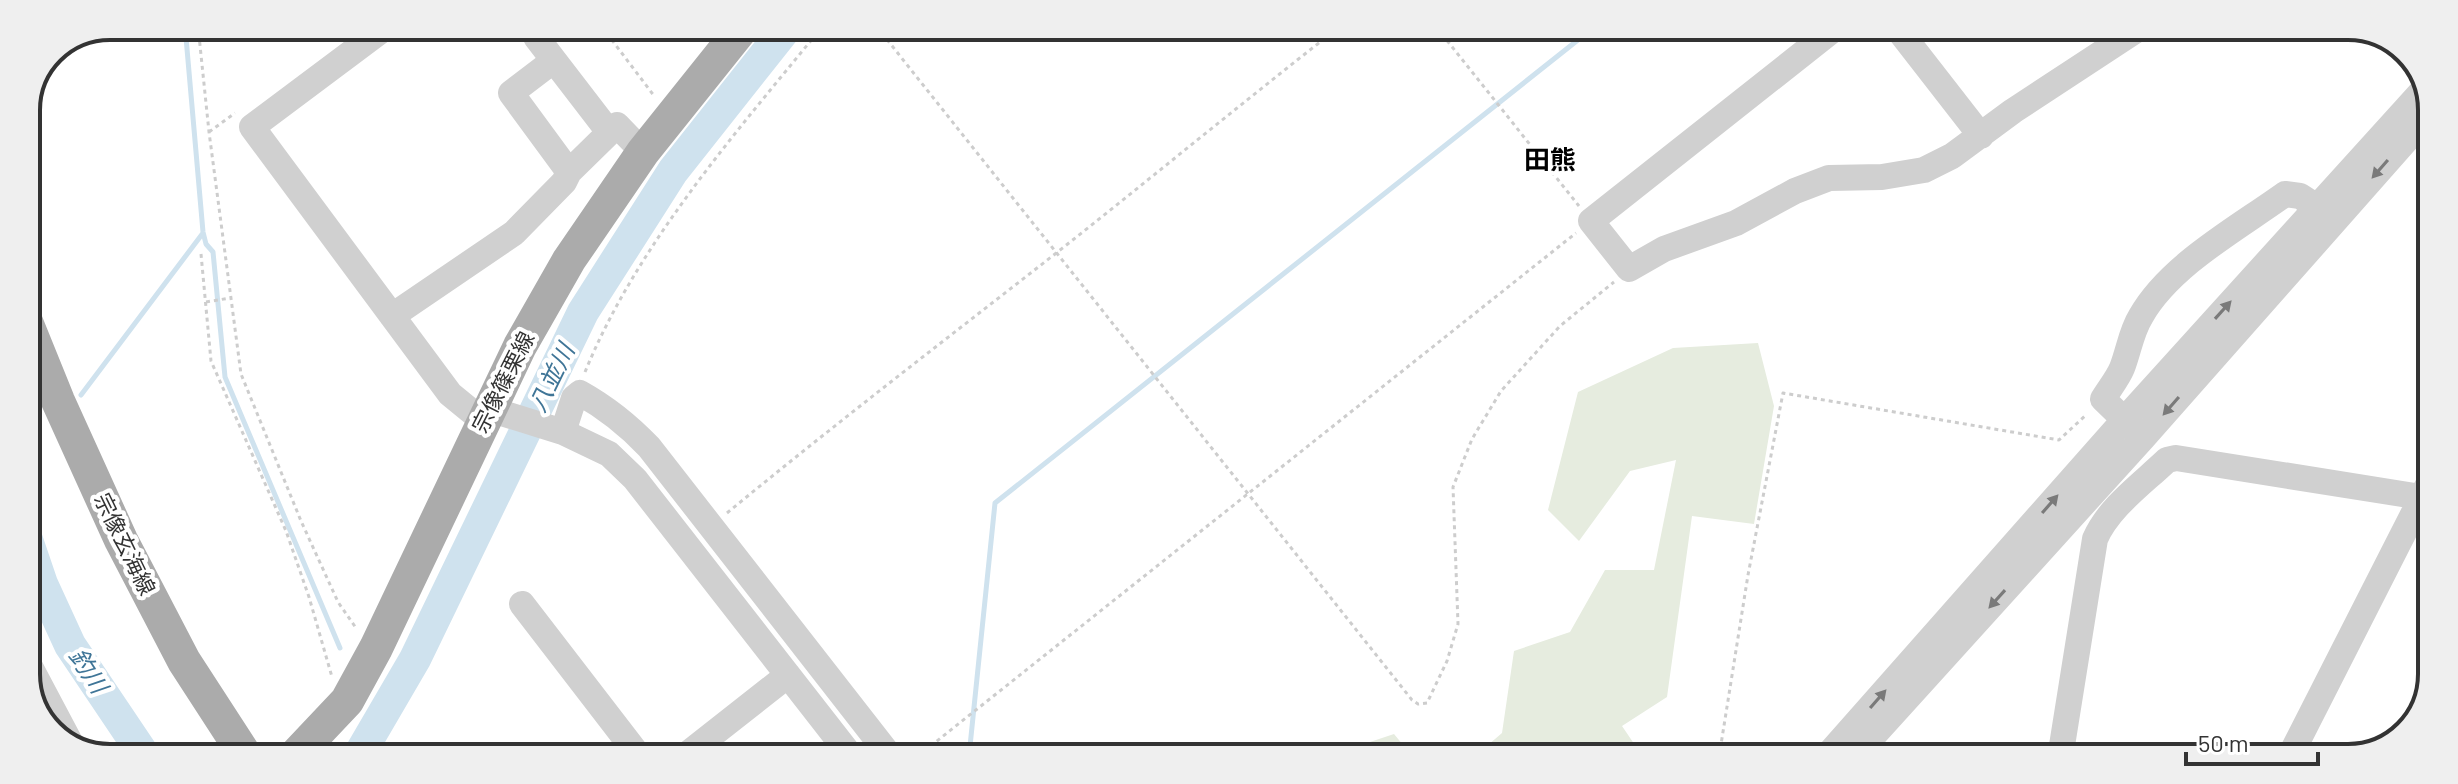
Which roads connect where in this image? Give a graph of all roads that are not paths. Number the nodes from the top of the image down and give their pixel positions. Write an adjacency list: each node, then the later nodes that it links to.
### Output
1 (368, 40): 15 (street)
2 (538, 40): 7 (street)
3 (733, 40): 12 (main road, 宗像篠栗線)
4 (1820, 40): 11 (street)
5 (1906, 40): 11 (street)
6 (2121, 40): 11 (street)
7 (553, 61): 10 (street); 13 (street)
8 (2417, 97): 14 (street)
9 (2418, 126): 18 (street, one-way to 18)
10 (609, 132): 12 (street); 13 (street)
11 (1981, 136)
12 (643, 152): 17 (main road, 宗像篠栗線)
13 (569, 172): 15 (street)
14 (2317, 207): 18 (street, one-way to 14); 18 (street)
15 (392, 316): 17 (street)
16 (40, 357): 27 (main road, 宗像玄海線)
17 (491, 414): 19 (street); 28 (main road, 宗像篠栗線)
18 (2134, 429): 20 (street); 33 (street, one-way to 18); 34 (street, one-way to 34)
19 (556, 430): 24 (street); 32 (street)
20 (2167, 460): 21 (street); 35 (street)
21 (2418, 488)
22 (2418, 503): 36 (street)
23 (522, 604): 29 (street)
24 (788, 675): 30 (street); 31 (street)
25 (41, 688): 26 (street)
26 (58, 720)
27 (238, 744)
28 (306, 744)
29 (630, 744)
30 (700, 744)
31 (842, 744)
32 (881, 744)
33 (1838, 744)
34 (1865, 744)
35 (2062, 744)
36 (2296, 744)

